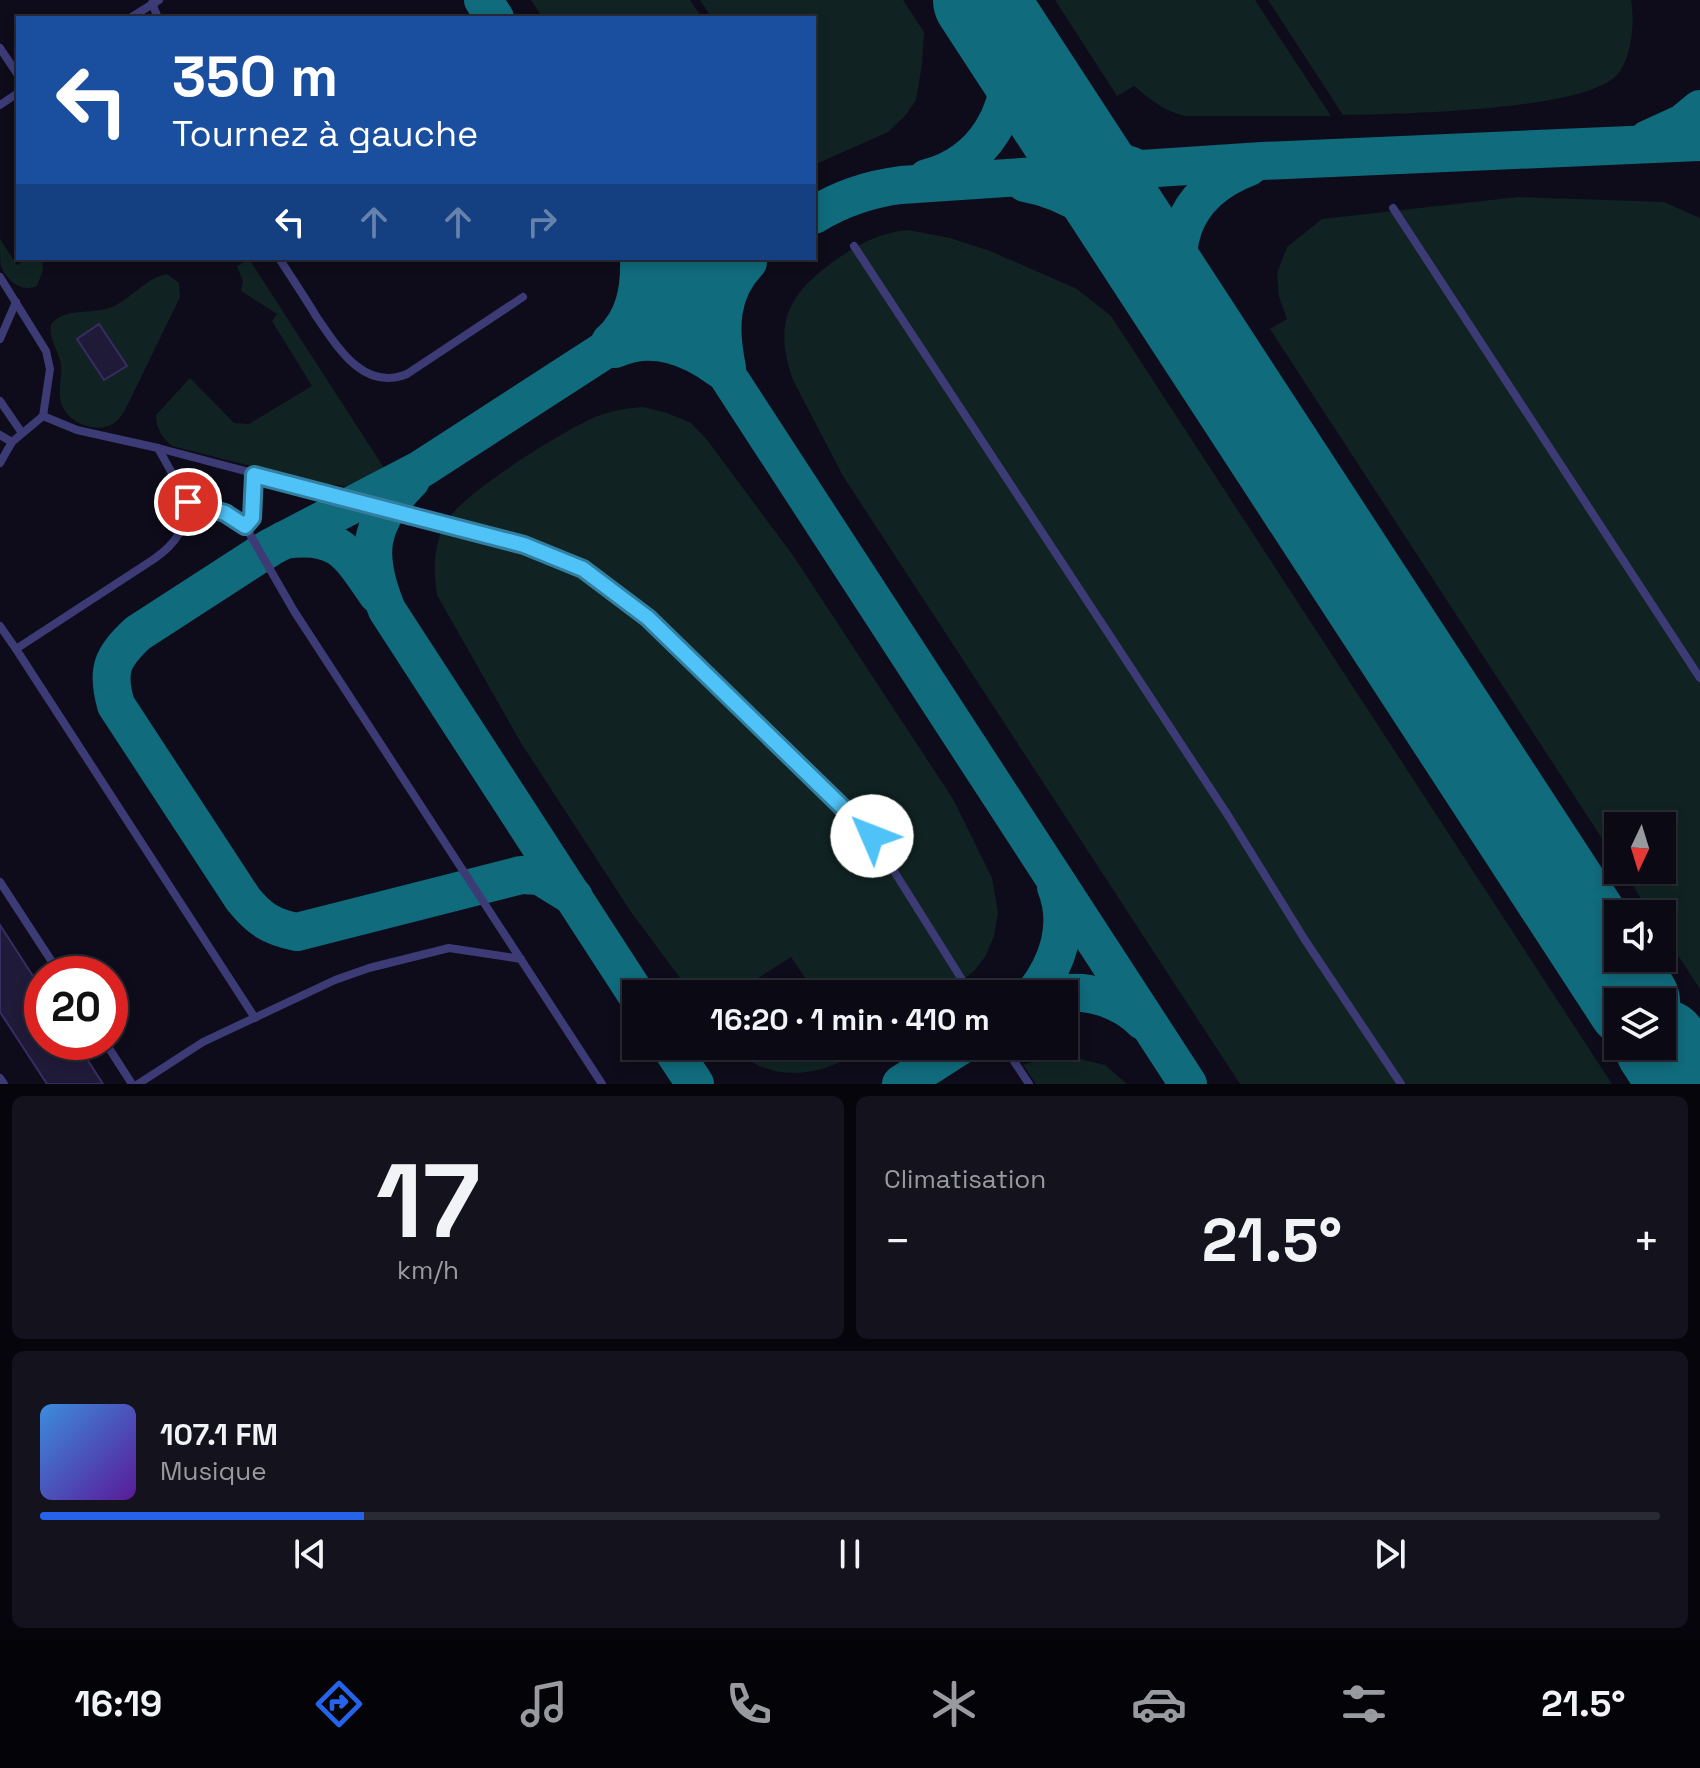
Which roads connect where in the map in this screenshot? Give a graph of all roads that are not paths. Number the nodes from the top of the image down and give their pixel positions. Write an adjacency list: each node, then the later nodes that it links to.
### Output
1 (155, 2): 2 (lane)
2 (133, 16)
3 (0, 48): 4 (lane)
4 (16, 72)
5 (1393, 208): 24 (lane)
6 (854, 246): 37 (lane)
7 (280, 260): 9 (lane)
8 (0, 277): 10 (lane)
9 (523, 297)
10 (16, 302): 11 (lane); 13 (lane)
11 (0, 339)
12 (0, 401): 14 (lane)
13 (43, 416): 14 (lane); 17 (lane)
14 (22, 433): 16 (lane)
15 (0, 435): 16 (lane)
16 (12, 442): 18 (lane)
17 (158, 448): 19 (lane); 20 (lane)
18 (0, 463)
19 (254, 475): 21 (lane); 28 (lane)
20 (188, 502): 21 (lane); 23 (lane)
21 (245, 526): 27 (lane)
22 (0, 626): 23 (lane)
23 (16, 649): 29 (lane)
24 (1700, 678)
25 (0, 882): 26 (lane)
26 (48, 956)
27 (521, 959): 29 (lane); 35 (lane)
28 (962, 980)
29 (255, 1018): 34 (lane)
30 (118, 1060): 34 (lane)
31 (1013, 1060): 36 (lane)
32 (0, 1078): 33 (lane)
33 (4, 1084)
34 (135, 1084)
35 (602, 1084)
36 (1029, 1084)
37 (1401, 1084)

